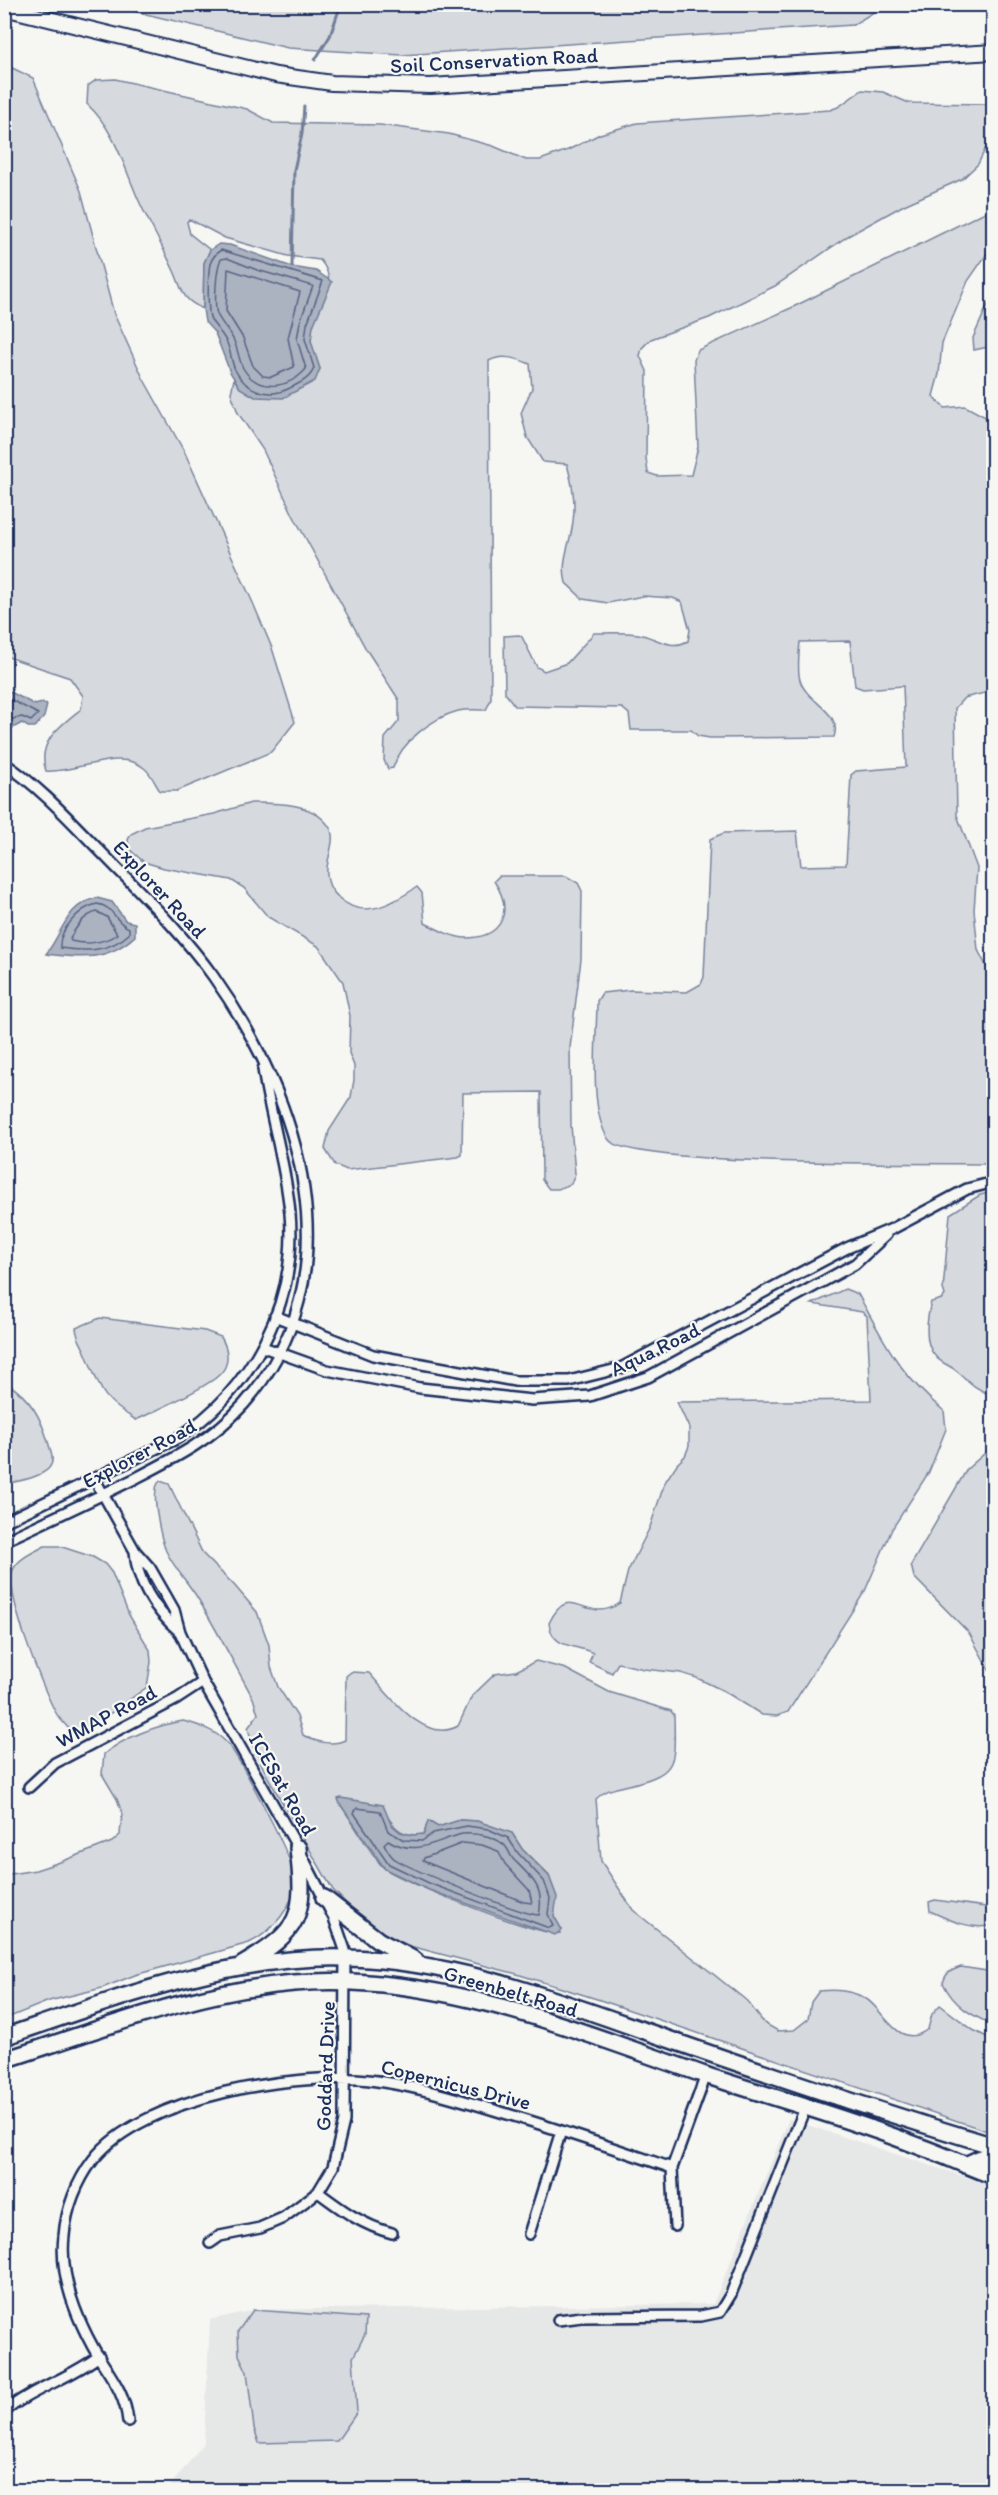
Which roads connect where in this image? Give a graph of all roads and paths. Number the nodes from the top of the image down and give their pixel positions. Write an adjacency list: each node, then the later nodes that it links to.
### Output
1 (4, 8): 2 (main road, Soil Conservation Road)
2 (993, 52)
3 (4, 763): 4 (street, Explorer Road)
4 (262, 1061): 7 (street, Explorer Road); 8 (street, Explorer Road)
5 (993, 1182): 6 (street, Aqua Road)
6 (892, 1229): 8 (street, Aqua Road); 10 (street, Aqua Road)
7 (274, 1316): 8 (street, Aqua Road); 9 (street, Explorer Road)
8 (292, 1322): 10 (street, Explorer Road)
9 (263, 1347): 10 (street, Aqua Road); 11 (street, Explorer Road)
10 (279, 1354): 12 (street, Explorer Road)
11 (94, 1479): 12 (street, ICESat Road); 13 (street, Explorer Road)
12 (102, 1495): 14 (street, Explorer Road); 15 (street, ICESat Road)
13 (4, 1522)
14 (4, 1541)
15 (135, 1551): 16 (street, ICESat Road); 16 (street, ICESat Road)
16 (180, 1632): 17 (street, ICESat Road)
17 (203, 1682): 18 (street, WMAP Road); 19 (street, ICESat Road)
18 (29, 1787)
19 (298, 1848): 20 (street, ICESat Road); 23 (main road)
20 (324, 1898): 21 (street, ICESat Road); 22 (main road)
21 (346, 1958): 22 (main road, Greenbelt Road); 23 (main road, Greenbelt Road); 24 (street, Goddard Drive)
22 (425, 1966): 31 (main road, Greenbelt Road)
23 (234, 1969): 25 (main road, Greenbelt Road)
24 (345, 1983): 26 (main road, Greenbelt Road); 27 (main road, Greenbelt Road); 28 (street, Goddard Drive)
25 (4, 2037)
26 (4, 2060)
27 (706, 2075): 29 (main road, Greenbelt Road); 34 (street)
28 (345, 2077): 30 (street, Copernicus Drive); 36 (street, Goddard Drive); 42 (street, Copernicus Drive)
29 (805, 2108): 33 (main road, Greenbelt Road); 41 (street)
30 (561, 2131): 34 (street, Copernicus Drive); 39 (street)
31 (993, 2146)
32 (993, 2152): 33 (main road)
33 (965, 2165): 35 (main road, Greenbelt Road)
34 (672, 2168): 37 (street)
35 (993, 2176)
36 (318, 2192): 38 (street); 40 (street, Goddard Drive)
37 (675, 2226)
38 (392, 2233)
39 (530, 2234)
40 (210, 2243)
41 (558, 2320)
42 (99, 2356): 43 (street); 44 (street, Copernicus Drive)
43 (4, 2412)
44 (128, 2421)

